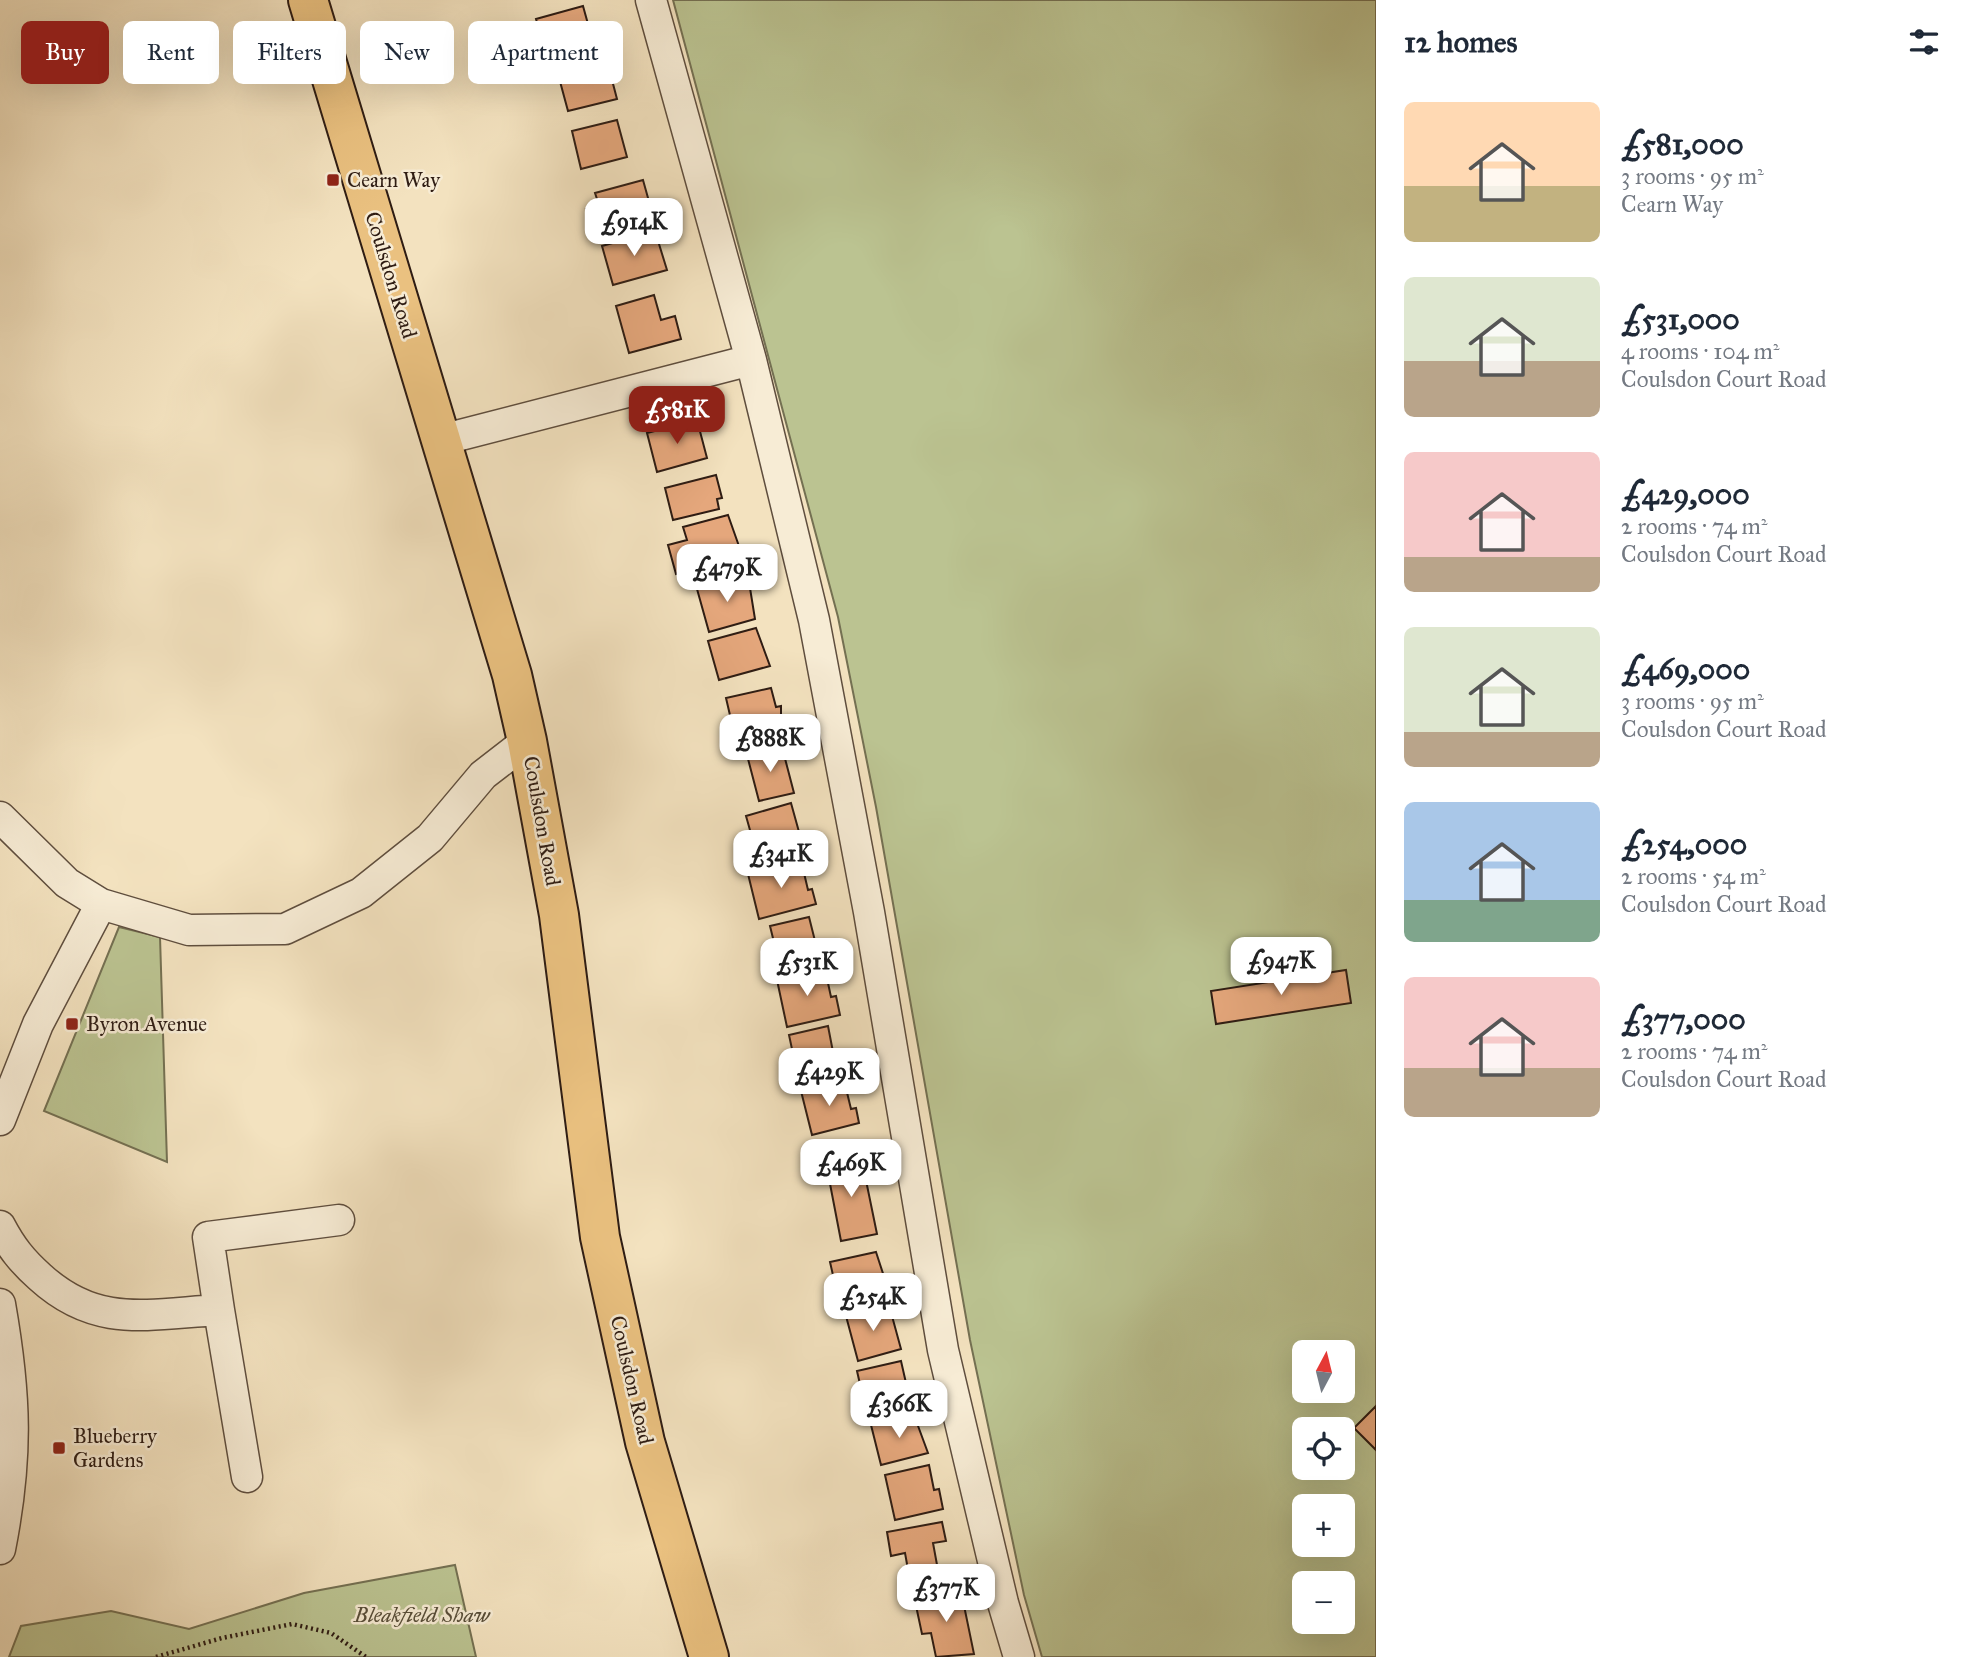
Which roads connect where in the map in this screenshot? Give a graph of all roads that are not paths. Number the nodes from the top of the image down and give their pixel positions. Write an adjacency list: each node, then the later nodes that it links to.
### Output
1 (308, 0): 4 (main road, Coulsdon Road)
2 (651, 0): 3 (street)
3 (751, 360): 4 (street); 17 (street)
4 (441, 440): 5 (main road, Coulsdon Road)
5 (527, 741): 7 (street); 16 (main road, Coulsdon Road)
6 (0, 817): 7 (street)
7 (101, 904): 8 (street)
8 (0, 1120)
9 (339, 1220): 12 (street)
10 (0, 1226): 12 (street)
11 (0, 1304): 14 (street)
12 (219, 1310): 13 (street)
13 (247, 1476)
14 (6, 1491): 15 (street)
15 (0, 1549)
16 (709, 1657)
17 (1019, 1657)

